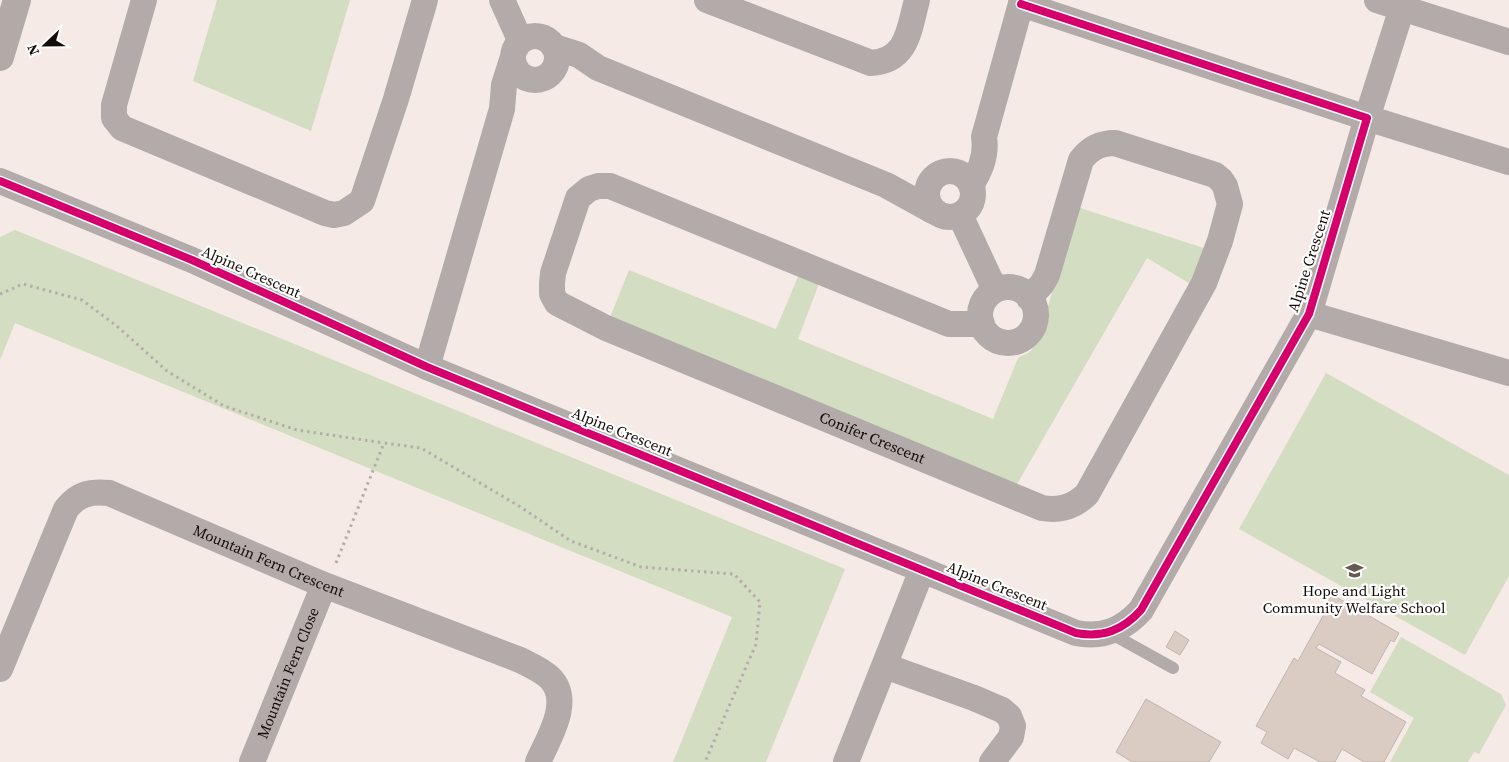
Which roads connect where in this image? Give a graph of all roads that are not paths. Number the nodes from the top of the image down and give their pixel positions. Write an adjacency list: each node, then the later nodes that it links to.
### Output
1 (17, 0): 11 (main road)
2 (144, 0): 3 (street)
3 (425, 0)
4 (502, 0): 12 (street)
5 (707, 0): 6 (street)
6 (917, 0)
7 (1378, 0): 9 (street)
8 (1022, 2): 13 (street); 15 (street)
9 (1402, 8): 10 (street); 13 (street, Alpine Crescent)
10 (1509, 42)
11 (0, 57)
12 (533, 60): 17 (street); 24 (street)
13 (1366, 118): 14 (street); 22 (street, Alpine Crescent)
14 (1509, 162)
15 (951, 178): 17 (street); 18 (street); 19 (street)
16 (0, 181): 24 (street, Alpine Crescent)
17 (886, 185): 18 (street)
18 (933, 211): 19 (street)
19 (960, 215): 20 (street)
20 (995, 290): 21 (street); 23 (street)
21 (1029, 298): 23 (street); 23 (street, Conifer Crescent)
22 (1309, 314): 25 (street, Alpine Crescent); 28 (street, Alpine Crescent)
23 (982, 324)
24 (427, 367): 26 (street, Alpine Crescent)
25 (1509, 373)
26 (922, 570): 28 (street, Alpine Crescent); 29 (street)
27 (324, 585): 31 (street, Mountain Fern Crescent); 32 (street, Mountain Fern Close); 33 (street, Mountain Fern Crescent)
28 (1110, 632): 30 (lane)
29 (885, 666): 34 (street); 35 (street)
30 (1172, 668)
31 (0, 669)
32 (252, 762)
33 (538, 762)
34 (846, 762)
35 (992, 762)

